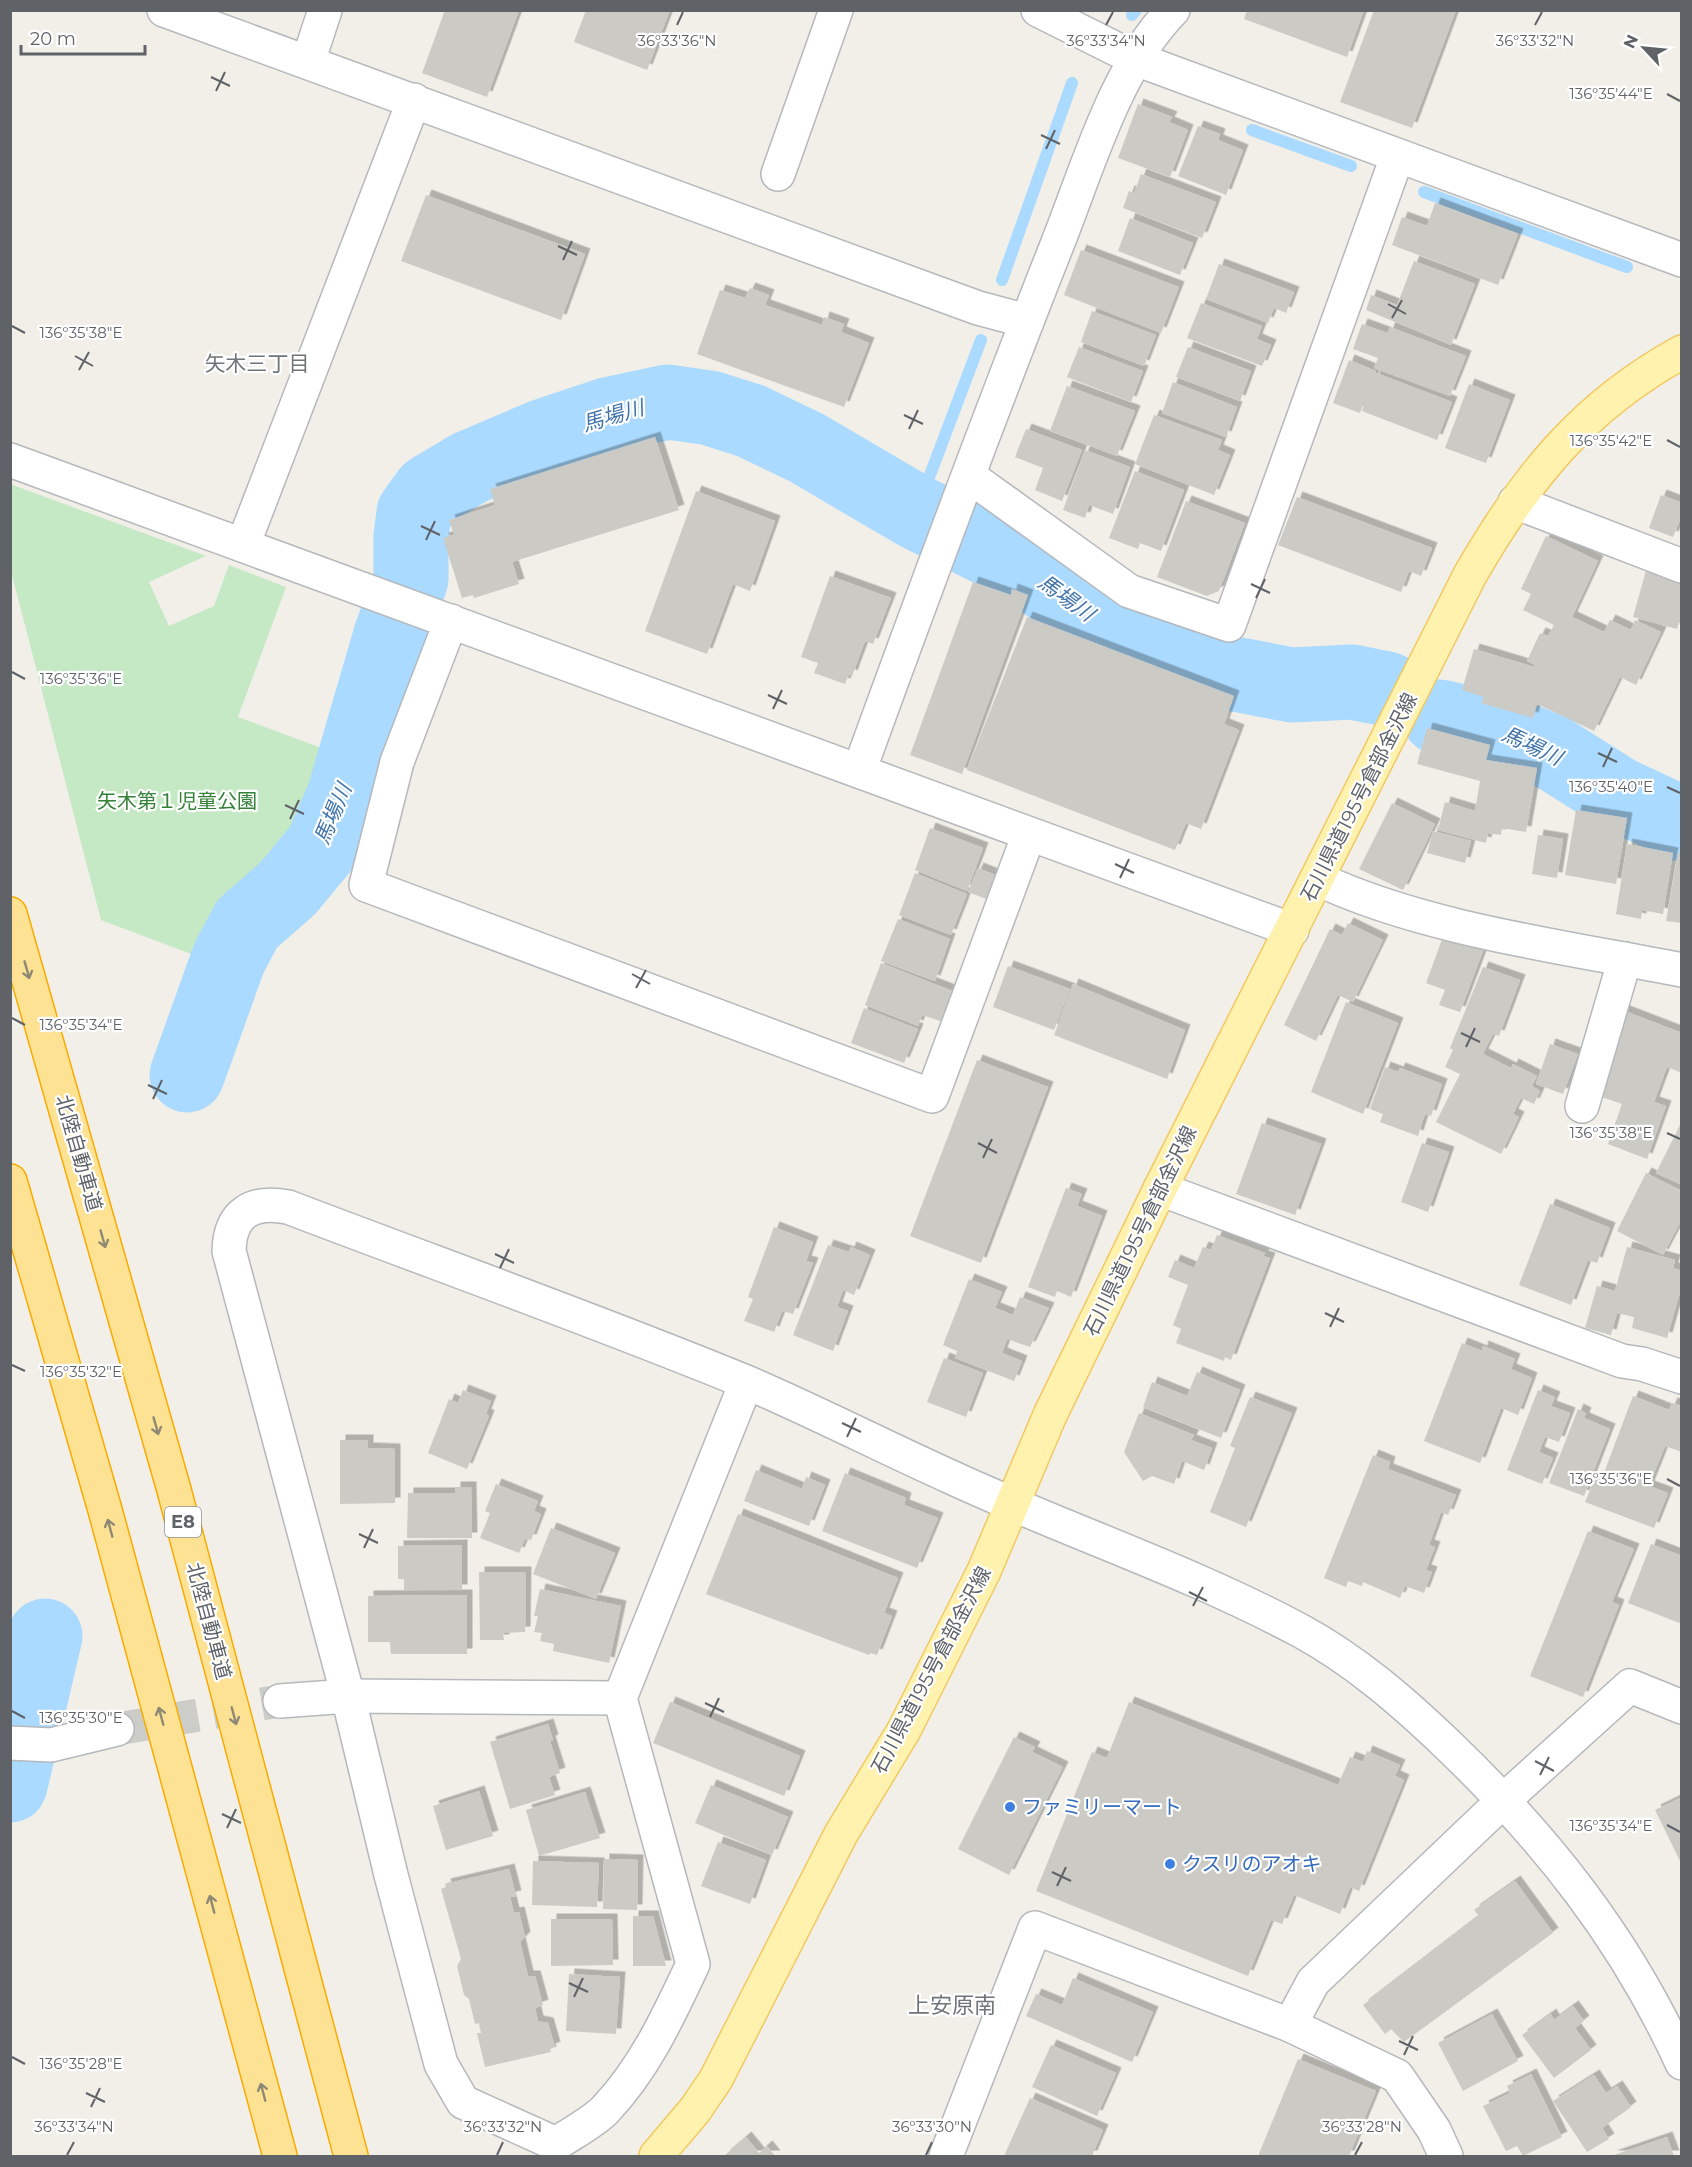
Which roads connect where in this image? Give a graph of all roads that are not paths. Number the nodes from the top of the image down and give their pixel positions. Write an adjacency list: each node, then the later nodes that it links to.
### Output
1 (164, 10): 7 (street)
2 (326, 10): 7 (street)
3 (836, 10): 10 (street)
4 (1038, 10): 6 (street)
5 (1173, 10): 6 (street)
6 (1136, 59): 9 (street); 12 (street)
7 (308, 62): 8 (street)
8 (414, 100): 12 (street); 17 (street)
9 (1397, 157): 11 (street); 15 (street)
10 (778, 174)
11 (1682, 260)
12 (1027, 321): 15 (street)
13 (1682, 352): 16 (main road, 石川県道195号倉部金沢線)
14 (10, 460): 17 (street)
15 (964, 489): 20 (street)
16 (1515, 502): 18 (street); 22 (main road, 石川県道195号倉部金沢線)
17 (243, 545): 19 (street)
18 (1682, 566)
19 (437, 616): 20 (street); 21 (street)
20 (859, 771): 21 (street)
21 (1029, 834): 24 (street)
22 (1318, 879): 24 (main road, 石川県道195号倉部金沢線); 25 (street)
23 (10, 914): 43 (highway, 北陸自動車道 / E8, one-way to 43)
24 (1292, 930): 29 (main road, 石川県道195号倉部金沢線)
25 (1625, 959): 26 (street); 27 (street)
26 (1682, 970)
27 (1582, 1106)
28 (10, 1180): 42 (highway, one-way to 28)
29 (1160, 1189): 30 (street); 32 (main road, 石川県道195号倉部金沢線)
30 (1682, 1377)
31 (747, 1383): 32 (street); 33 (street); 34 (street)
32 (1013, 1504): 39 (street); 44 (main road, 石川県道195号倉部金沢線)
33 (348, 1696): 34 (street); 34 (street); 35 (street)
34 (620, 1698)
35 (280, 1701)
36 (1682, 1707): 39 (street)
37 (117, 1729): 38 (street)
38 (22, 1744)
39 (1505, 1800): 40 (street); 41 (street)
40 (1290, 2025): 45 (street); 46 (street)
41 (1682, 2063)
42 (280, 2157)
43 (351, 2157)
44 (656, 2157)
45 (946, 2157)
46 (1446, 2157)

